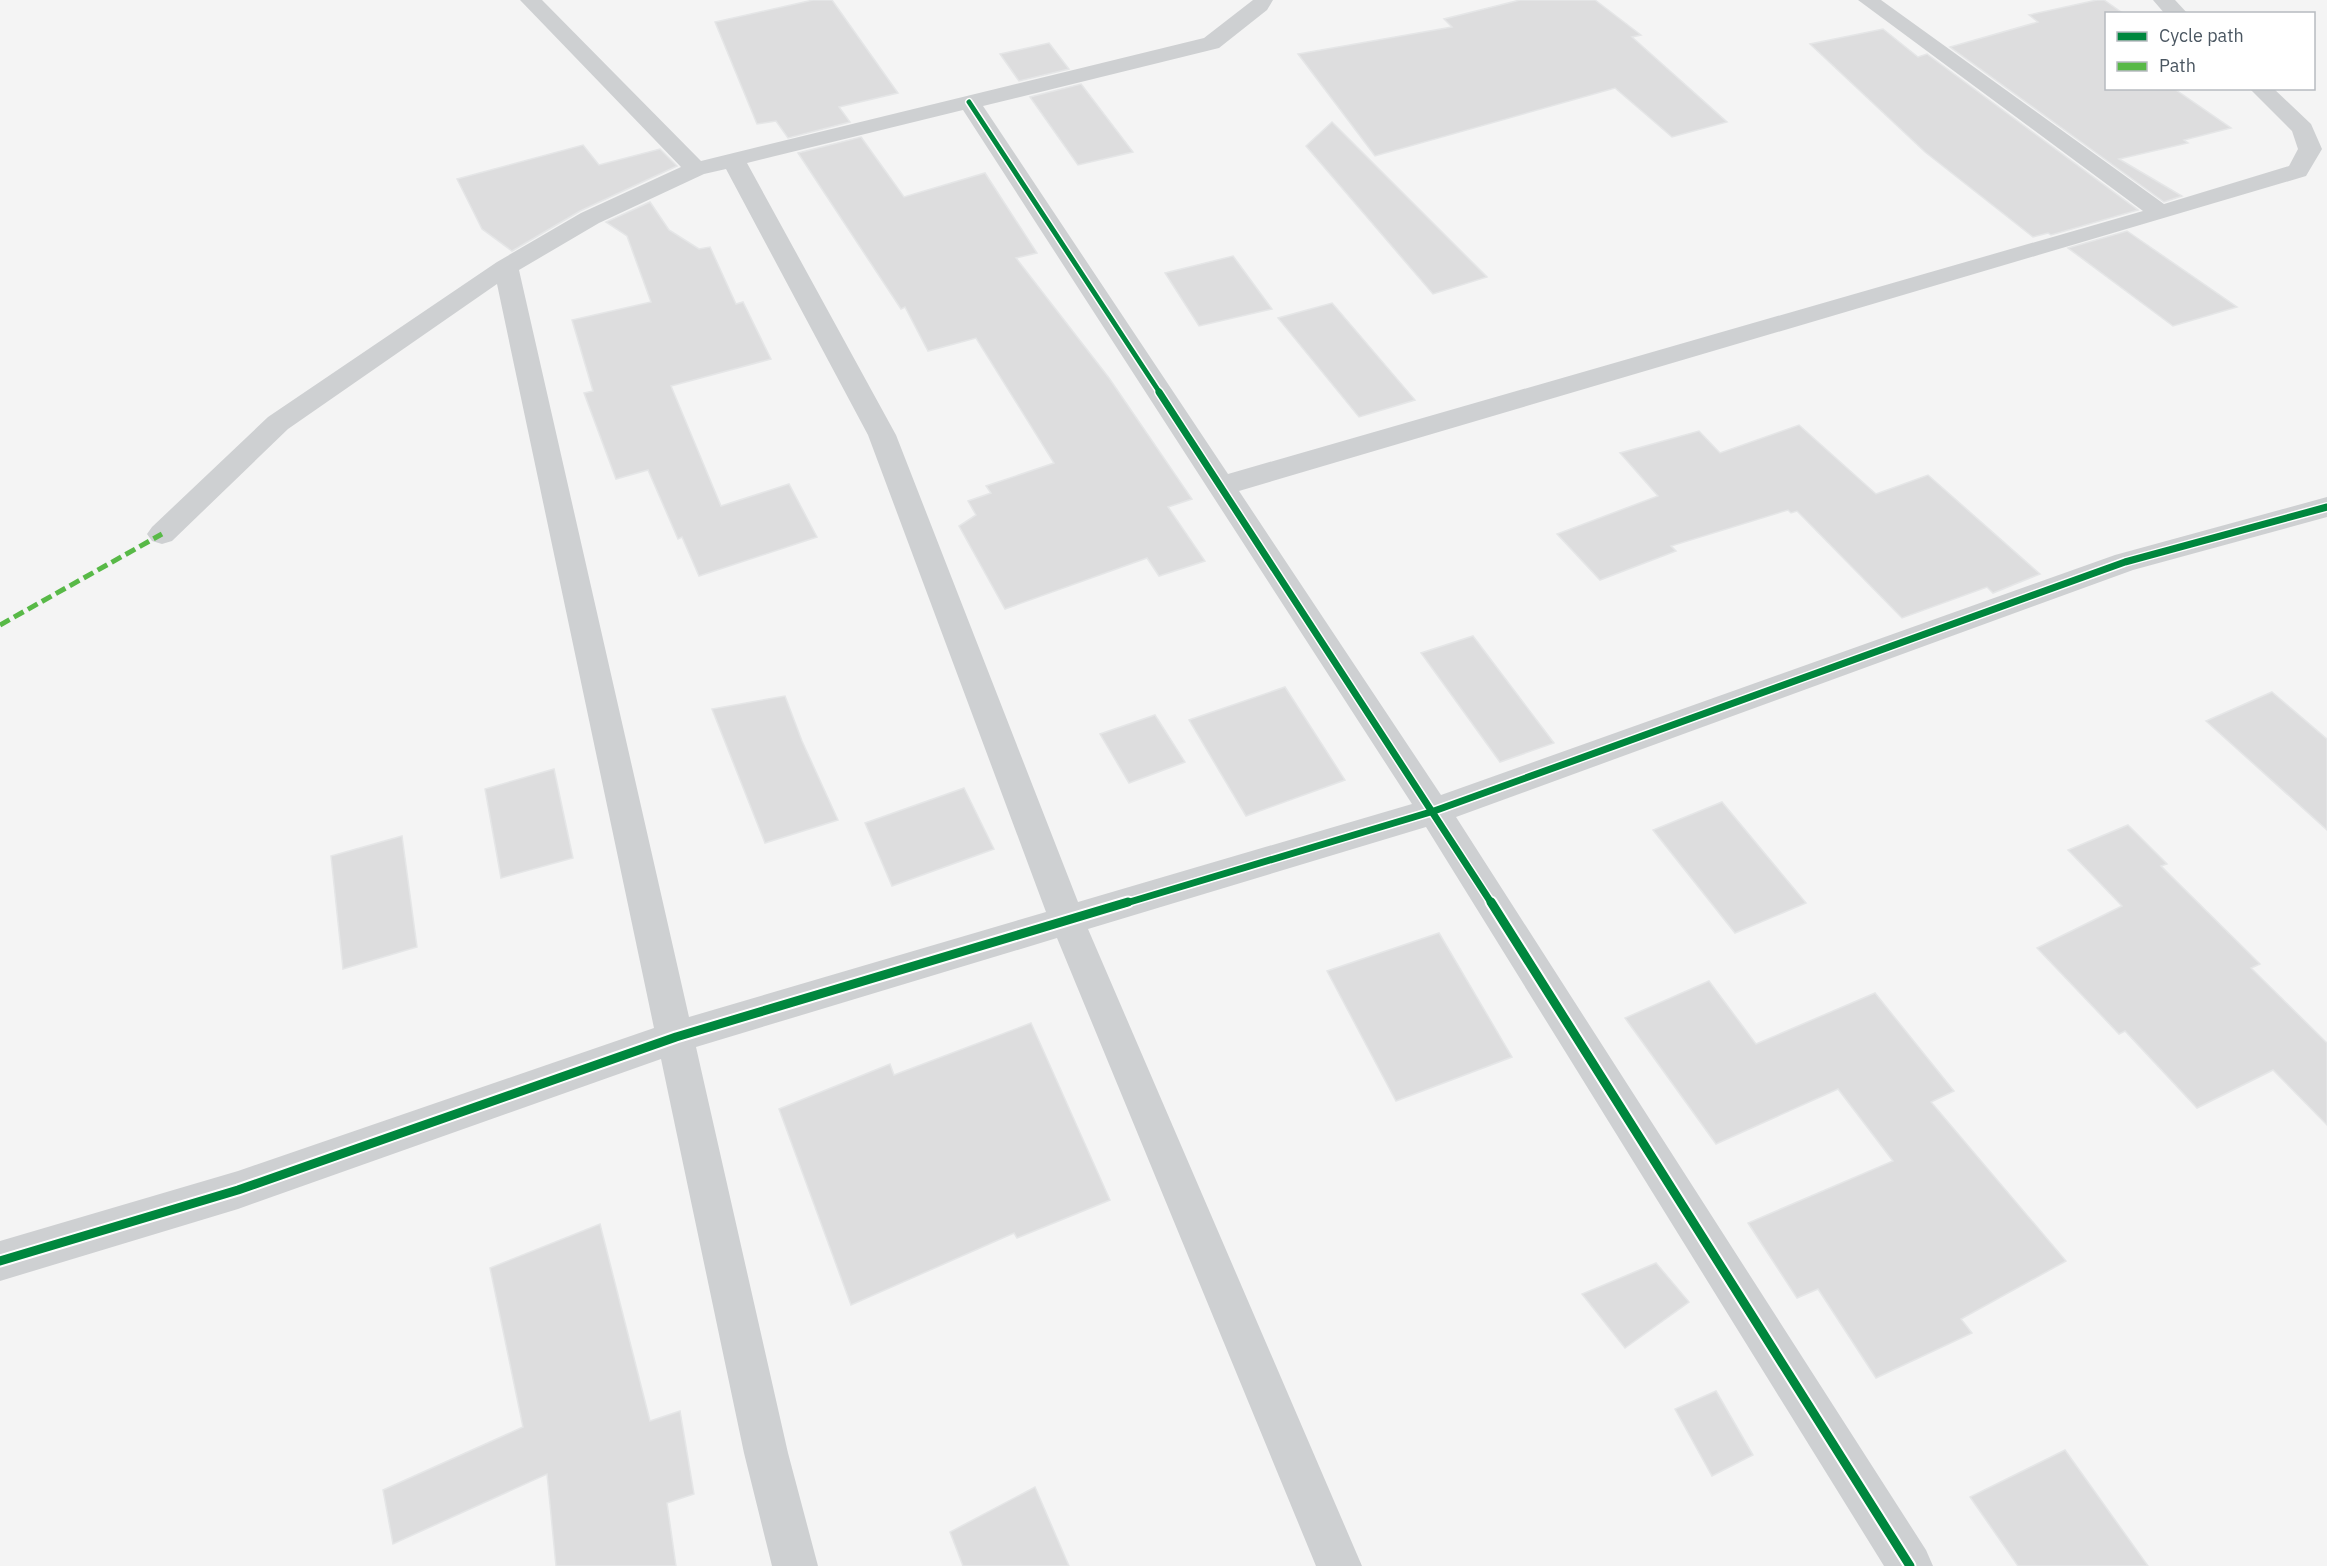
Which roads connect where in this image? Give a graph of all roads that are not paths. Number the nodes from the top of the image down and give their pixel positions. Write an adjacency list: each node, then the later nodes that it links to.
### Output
1 (530, 0): 9 (street)
2 (1263, 0): 7 (street)
3 (1868, 0): 10 (street)
4 (2163, 0): 5 (street)
5 (2176, 12)
6 (2261, 90): 10 (street)
7 (969, 102): 8 (street); 12 (street)
8 (733, 159): 9 (street); 16 (street)
9 (696, 169): 11 (street)
10 (2161, 213): 12 (street)
11 (506, 267): 14 (street); 17 (street)
12 (1221, 486): 15 (street)
13 (2327, 507): 15 (street)
14 (162, 534)
15 (1434, 811): 16 (street); 21 (street)
16 (1067, 920): 17 (street); 20 (street)
17 (676, 1037): 18 (street); 19 (street)
18 (0, 1261)
19 (795, 1566)
20 (1339, 1566)
21 (1910, 1566)

